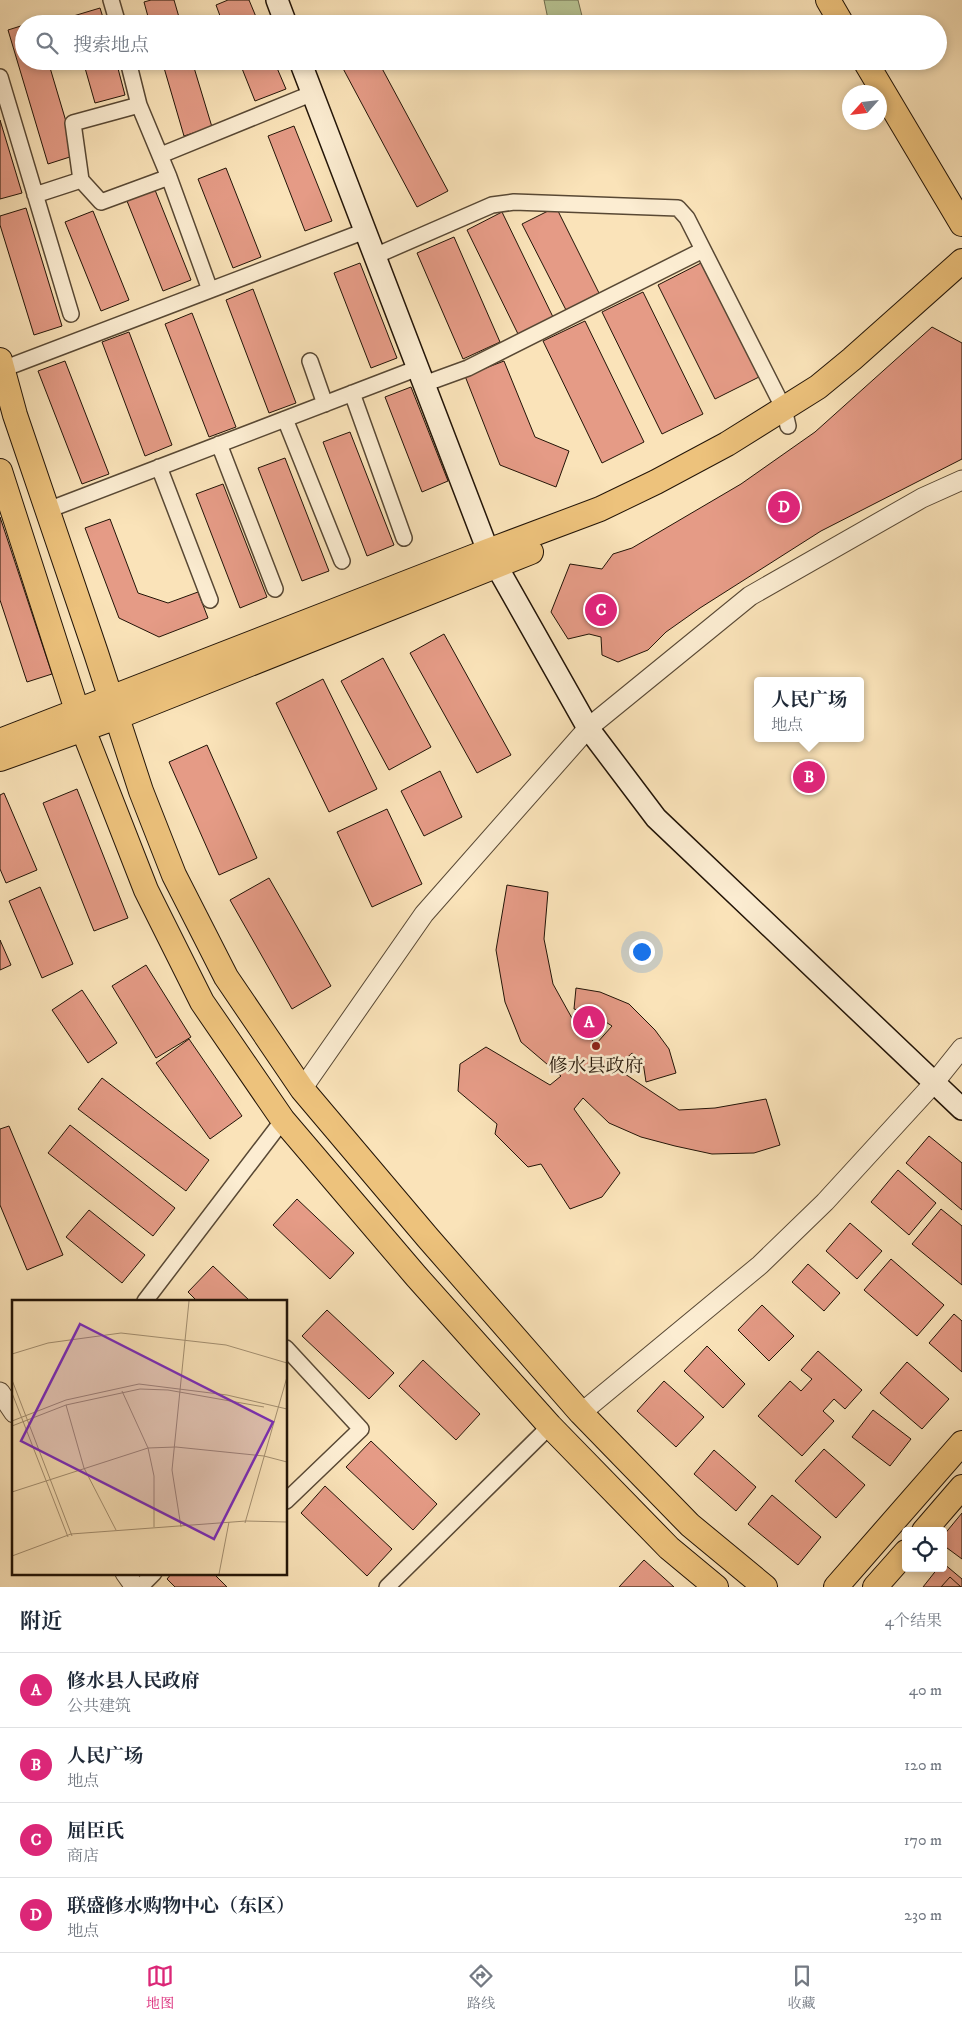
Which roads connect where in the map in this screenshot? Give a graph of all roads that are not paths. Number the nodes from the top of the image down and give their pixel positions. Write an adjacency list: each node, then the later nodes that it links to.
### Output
1 (111, 0): 5 (street)
2 (277, 0): 6 (main road)
3 (828, 0): 7 (main road)
4 (844, 0): 8 (main road)
5 (115, 15)
6 (283, 15)
7 (837, 15)
8 (853, 15)
9 (130, 70): 15 (street)
10 (304, 70): 14 (main road)
11 (869, 70): 21 (main road)
12 (886, 70): 20 (main road)
13 (0, 77): 19 (street)
14 (313, 93): 16 (street); 22 (main road)
15 (139, 105): 16 (street); 18 (street)
16 (161, 155): 17 (street)
17 (169, 177): 18 (street); 27 (street)
18 (81, 180): 19 (street)
19 (35, 195): 28 (street)
20 (962, 197)
21 (962, 224)
22 (365, 231): 24 (main road); 27 (street)
23 (703, 250): 24 (street); 31 (street); 34 (street)
24 (375, 256): 31 (main road)
25 (962, 261): 34 (main road)
26 (962, 283): 34 (main road)
27 (210, 290): 30 (street)
28 (71, 314)
29 (310, 361): 33 (street)
30 (1, 365): 40 (main road)
31 (421, 376): 32 (street); 42 (main road)
32 (352, 393): 33 (street); 41 (street)
33 (325, 404): 35 (street)
34 (786, 417): 42 (main road)
35 (285, 419): 36 (street); 43 (street)
36 (218, 444): 37 (street); 44 (street)
37 (159, 467): 40 (street); 45 (street)
38 (0, 471): 47 (main road)
39 (962, 480): 48 (street)
40 (48, 510): 46 (main road)
41 (404, 538)
42 (492, 558): 46 (main road); 48 (main road)
43 (342, 561)
44 (275, 589)
45 (210, 600)
46 (114, 708): 47 (main road); 53 (main road)
47 (80, 720): 49 (main road); 50 (main road); 55 (main road)
48 (588, 728): 52 (main road); 53 (street)
49 (0, 741)
50 (0, 759)
51 (962, 1048): 52 (street)
52 (934, 1083): 54 (main road); 60 (street)
53 (302, 1089): 60 (main road)
54 (962, 1109)
55 (282, 1120): 56 (street); 61 (main road)
56 (146, 1300)
57 (288, 1350): 64 (street)
58 (0, 1392): 59 (street)
59 (12, 1410)
60 (581, 1413): 73 (main road)
61 (550, 1426): 71 (street); 72 (main road)
62 (962, 1443): 74 (main road)
63 (962, 1487): 65 (main road)
64 (288, 1499)
65 (927, 1527)
66 (902, 1557): 75 (main road)
67 (126, 1574): 69 (street)
68 (153, 1574): 70 (street)
69 (135, 1587)
70 (140, 1587)
71 (387, 1587)
72 (716, 1587)
73 (765, 1587)
74 (836, 1587)
75 (875, 1587)

